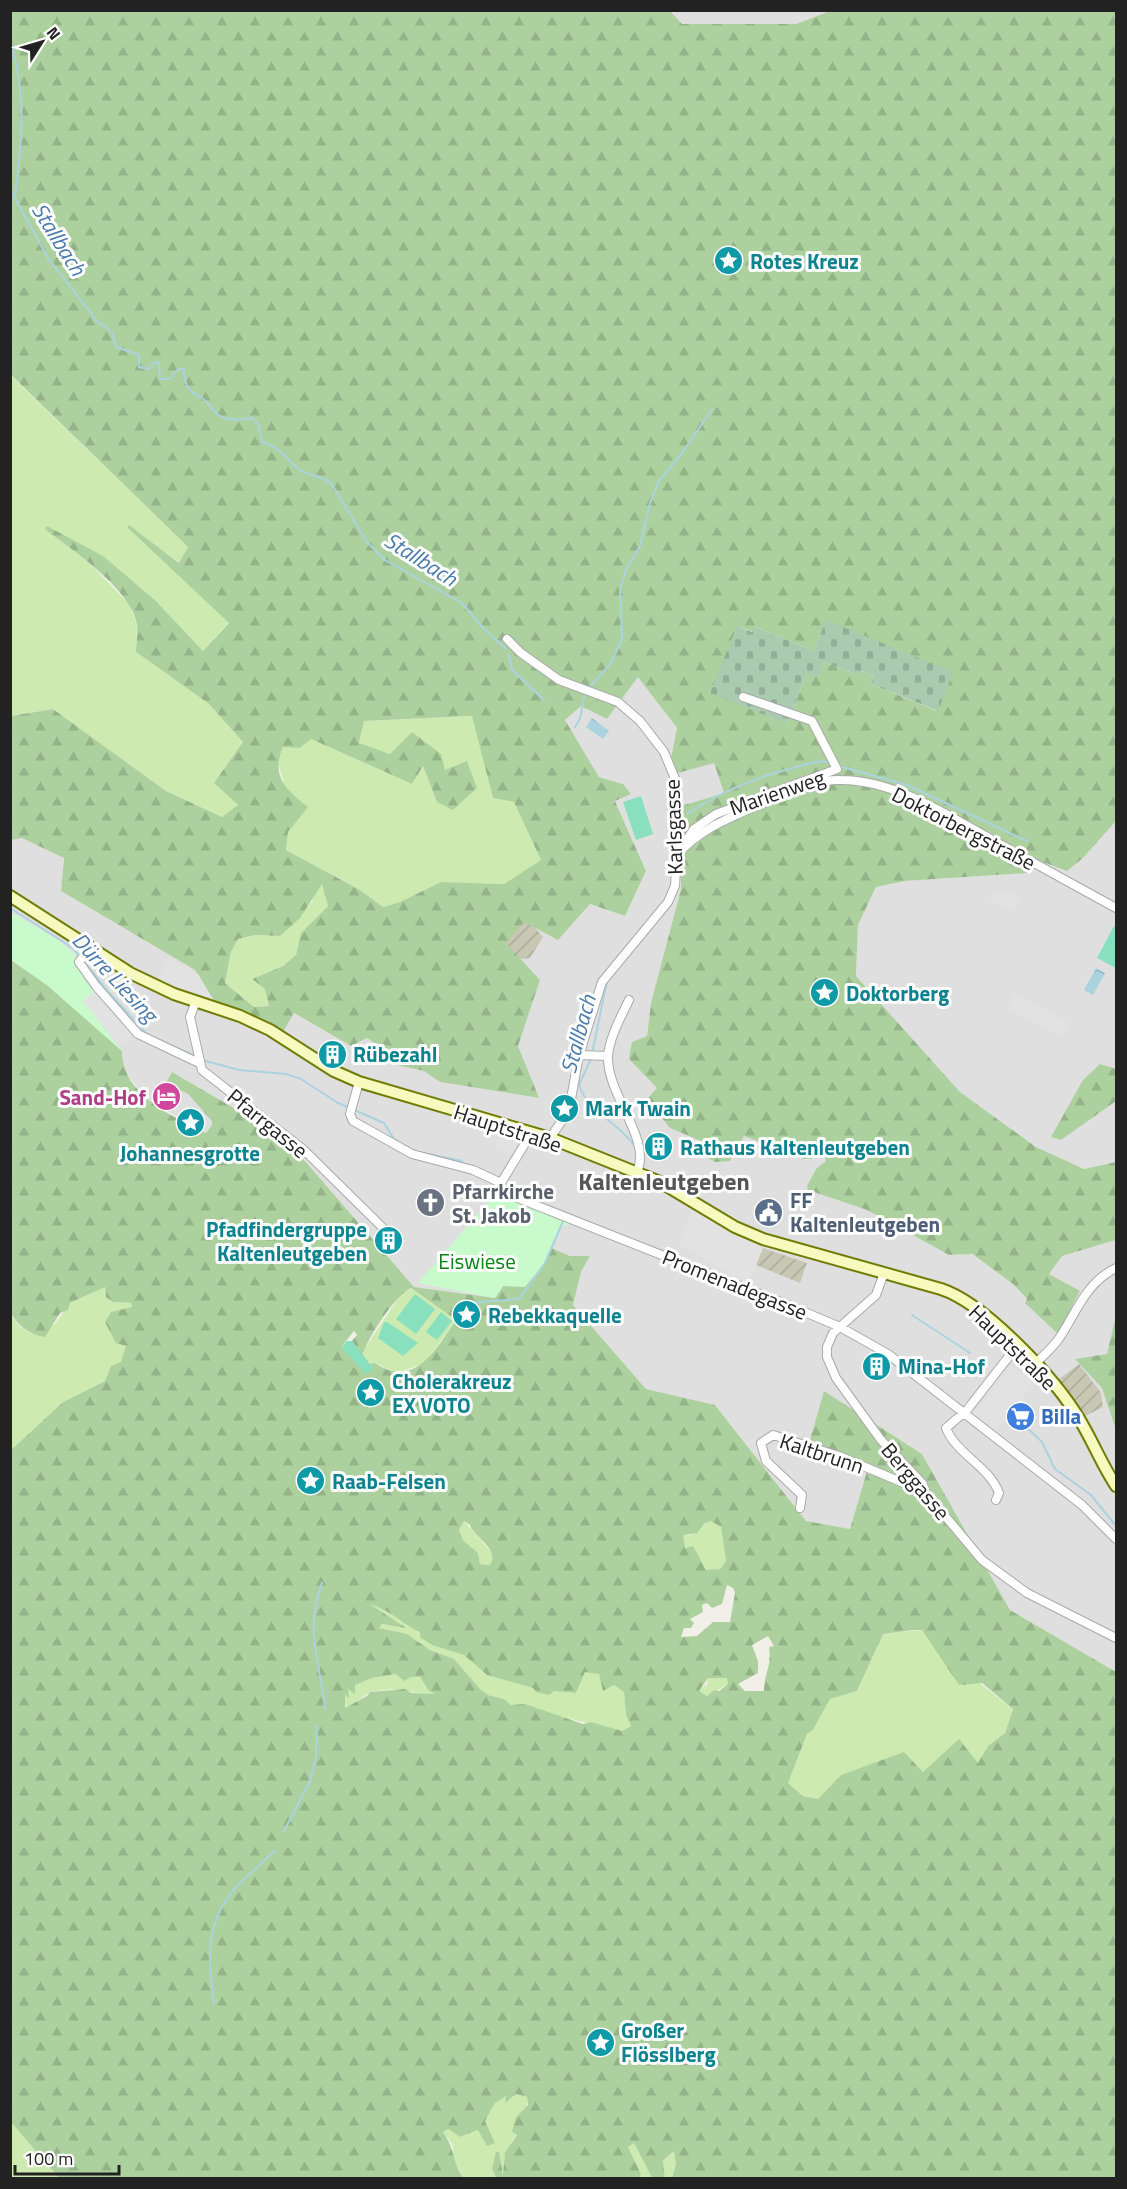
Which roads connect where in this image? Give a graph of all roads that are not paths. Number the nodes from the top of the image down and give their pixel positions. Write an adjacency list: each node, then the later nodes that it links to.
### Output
1 (507, 639): 3 (street, Karlsgasse)
2 (743, 697): 3 (street, Marienweg)
3 (678, 854): 5 (street, Doktorbergstraße); 9 (street, Karlsgasse)
4 (10, 896): 6 (main road, Hauptstraße)
5 (1116, 908)
6 (85, 953): 8 (main road, Hauptstraße); 11 (street)
7 (629, 1000): 10 (street)
8 (196, 1001): 11 (street); 12 (main road, Hauptstraße)
9 (579, 1055): 10 (street); 14 (street, Karlsgasse)
10 (608, 1056): 15 (street)
11 (199, 1062): 17 (street, Pfarrgasse)
12 (358, 1082): 13 (main road, Hauptstraße); 16 (street, Promenadegasse)
13 (532, 1132): 14 (main road, Hauptstraße); 16 (street)
14 (550, 1138): 15 (main road, Hauptstraße)
15 (637, 1172): 19 (main road, Hauptstraße)
16 (501, 1183): 20 (street, Promenadegasse)
17 (384, 1229)
18 (1116, 1268): 22 (street)
19 (884, 1273): 20 (street, Berggasse); 21 (main road, Hauptstraße)
20 (840, 1327): 23 (street, Promenadegasse); 25 (street, Berggasse)
21 (1017, 1346): 22 (main road, Hauptstraße); 23 (street)
22 (1035, 1364): 24 (main road, Hauptstraße)
23 (963, 1412): 26 (street); 28 (street, Promenadegasse)
24 (1116, 1486)
25 (925, 1492): 27 (street, Kaltbrunn); 29 (street, Berggasse)
26 (996, 1500)
27 (800, 1508)
28 (1116, 1539)
29 (1116, 1638)

